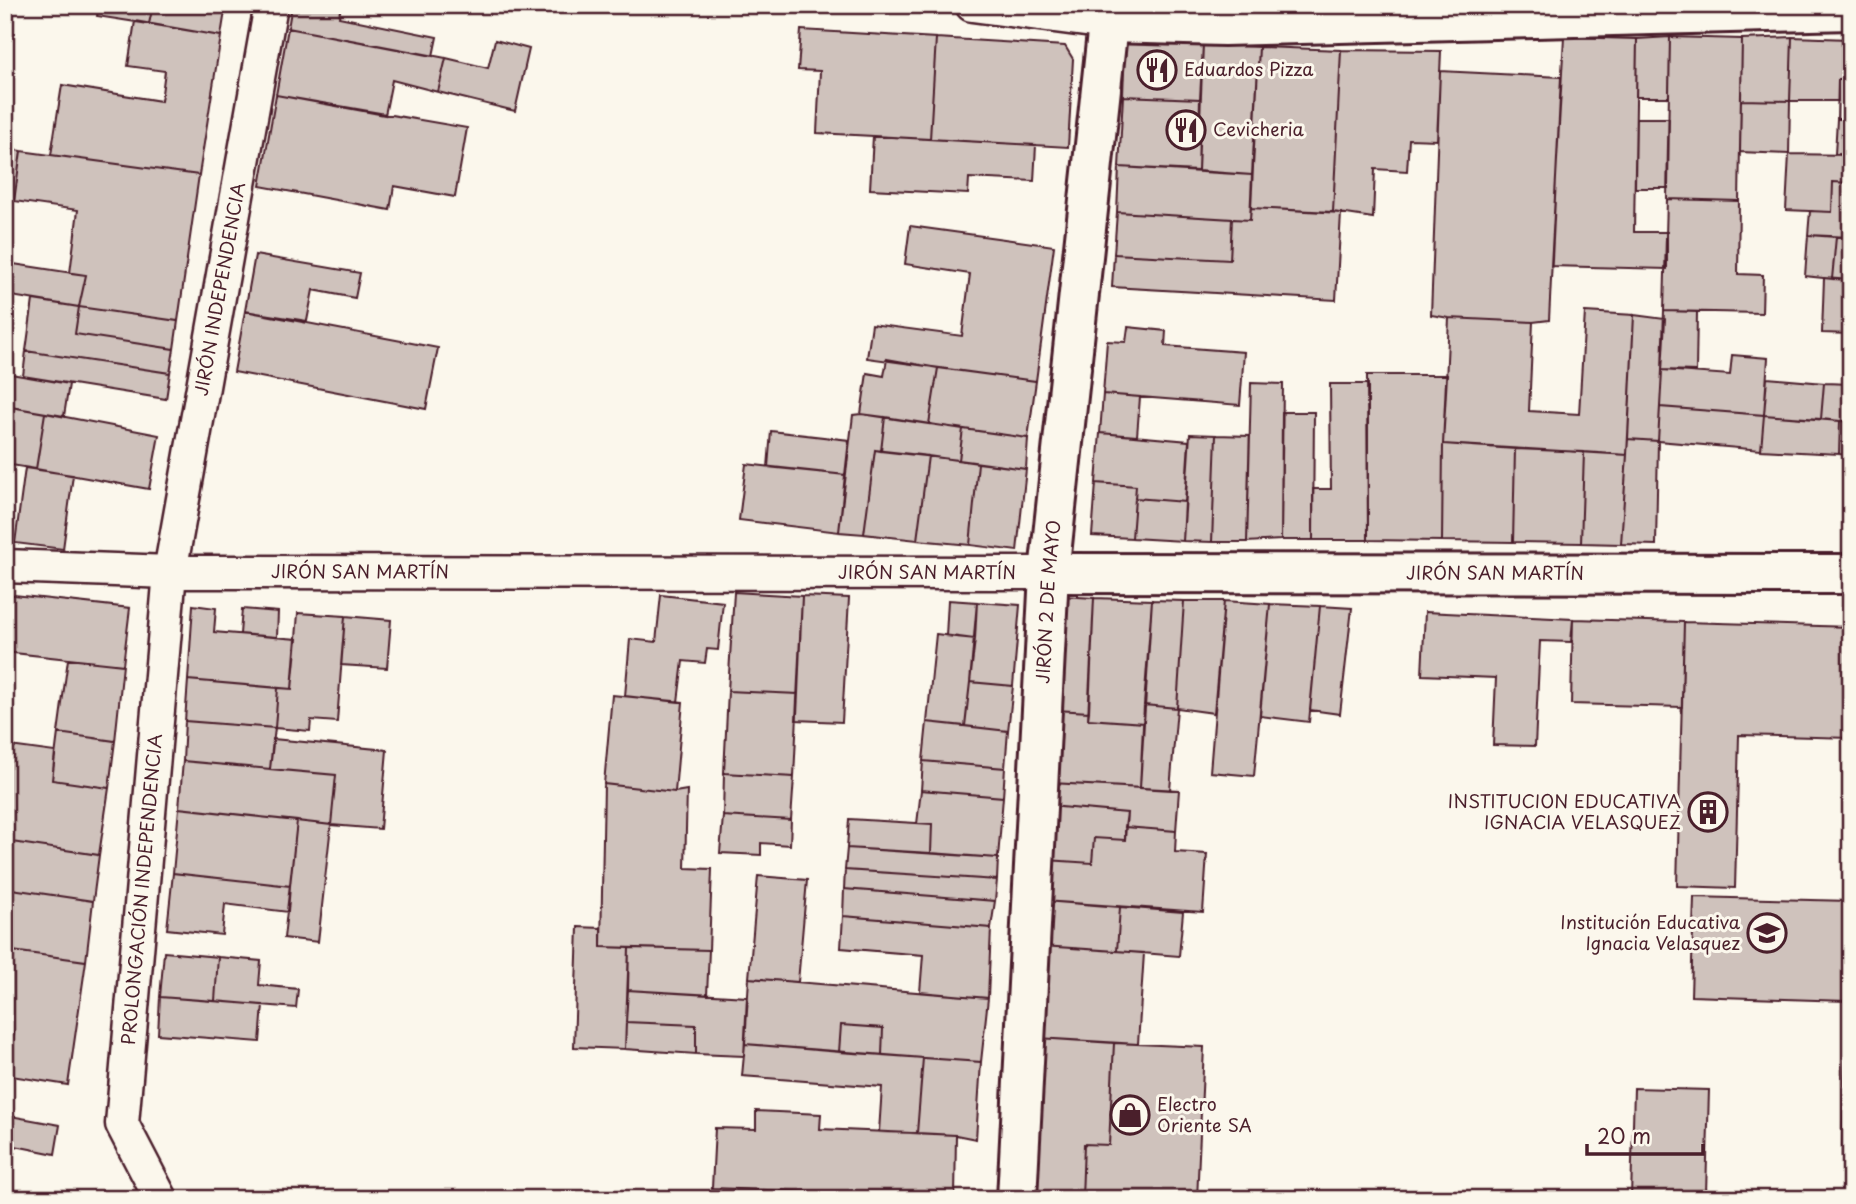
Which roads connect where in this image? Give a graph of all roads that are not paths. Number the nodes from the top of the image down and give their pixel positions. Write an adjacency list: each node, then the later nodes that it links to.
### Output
1 (271, 5): 6 (street, JIRÓN INDEPENDENCIA)
2 (972, 5): 4 (street)
3 (1851, 10): 4 (street)
4 (1109, 14): 7 (street, JIRÓN 2 DE MAYO)
5 (5, 566): 6 (street, JIRÓN SAN MARTÍN)
6 (170, 572): 7 (street, JIRÓN SAN MARTÍN); 9 (street, PROLONGACIÓN INDEPENDENCIA)
7 (1049, 573): 8 (street, JIRÓN SAN MARTÍN); 10 (street, JIRÓN 2 DE MAYO)
8 (1851, 573)
9 (161, 1199)
10 (1017, 1199)

